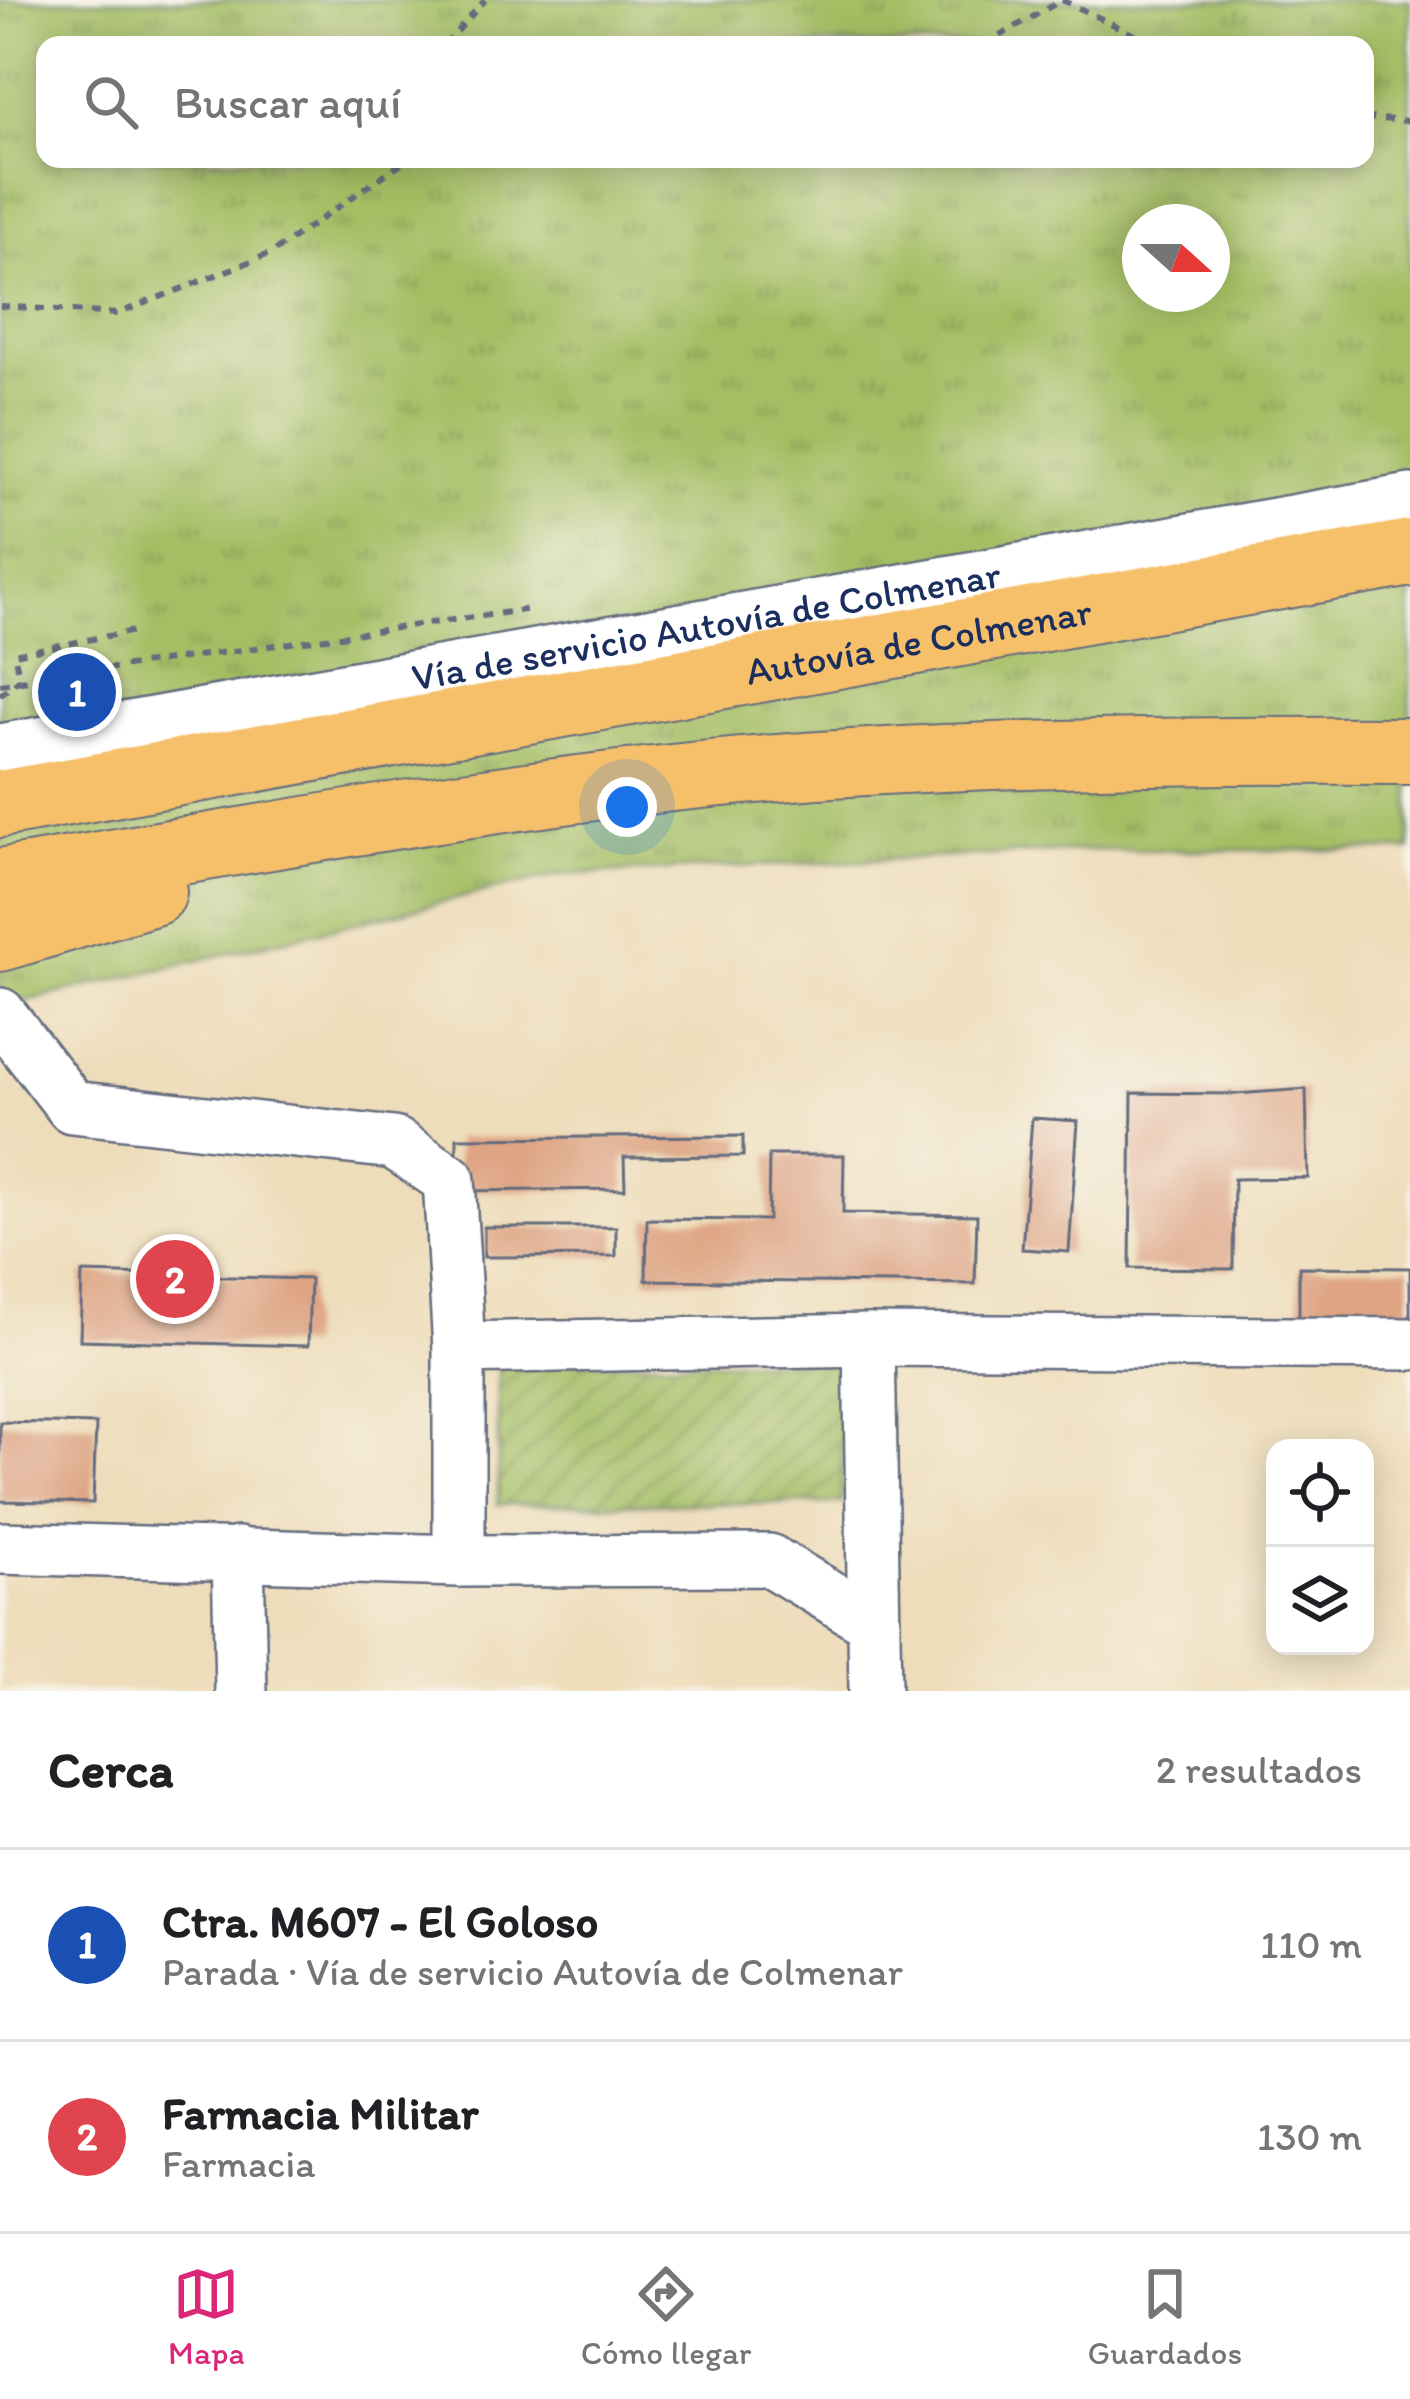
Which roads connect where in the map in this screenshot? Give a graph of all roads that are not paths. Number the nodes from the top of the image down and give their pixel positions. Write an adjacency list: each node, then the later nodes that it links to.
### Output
1 (1410, 500): 3 (street, Vía de servicio Autovía de Colmenar)
2 (1410, 553): 5 (highway, Autovía de Colmenar)
3 (0, 747)
4 (1392, 754): 6 (highway)
5 (0, 804)
6 (12, 916): 7 (street)
7 (1, 1014): 10 (street)
8 (869, 1340): 9 (street); 10 (street); 14 (street)
9 (1410, 1344)
10 (459, 1348): 13 (street)
11 (0, 1548): 12 (street)
12 (238, 1553): 13 (street); 15 (street)
13 (459, 1561): 14 (street)
14 (874, 1623): 16 (street)
15 (241, 1691)
16 (875, 1691)

